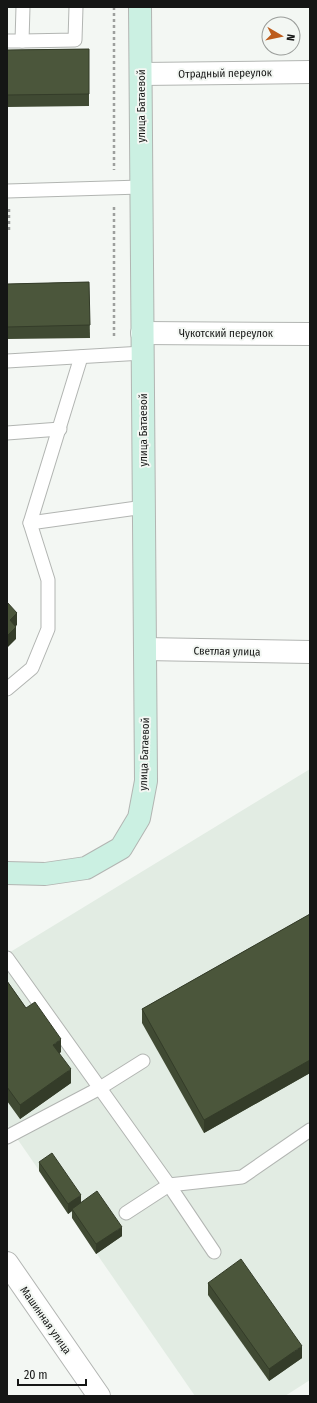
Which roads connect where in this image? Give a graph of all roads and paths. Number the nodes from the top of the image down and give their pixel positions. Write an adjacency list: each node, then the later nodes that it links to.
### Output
1 (23, 7): 5 (lane)
2 (76, 7): 5 (lane)
3 (140, 7): 7 (main road, улица Батаевой)
4 (7, 41): 5 (lane)
5 (22, 41)
6 (310, 72): 7 (street, Отрадный переулок)
7 (140, 74): 8 (main road, улица Батаевой)
8 (141, 186): 9 (lane); 12 (main road, улица Батаевой)
9 (8, 191): 10 (path)
10 (9, 233)
11 (310, 334): 12 (street, Чукотский переулок)
12 (142, 343): 13 (lane); 17 (main road, улица Батаевой)
13 (80, 357): 14 (lane); 15 (lane)
14 (7, 361)
15 (60, 429): 16 (lane); 18 (lane)
16 (7, 433)
17 (144, 507): 18 (lane); 19 (main road, улица Батаевой)
18 (30, 523): 21 (lane)
19 (145, 649): 20 (street, Светлая улица); 22 (main road, улица Батаевой)
20 (310, 652)
21 (7, 689)
22 (7, 873)
23 (7, 958): 25 (lane)
24 (143, 1061): 25 (lane)
25 (100, 1088): 27 (lane); 28 (lane)
26 (310, 1130): 28 (lane)
27 (7, 1137)
28 (169, 1185): 29 (lane); 30 (lane)
29 (126, 1213)
30 (214, 1252)
31 (7, 1263): 32 (street, Машинная улица)
32 (99, 1396)

